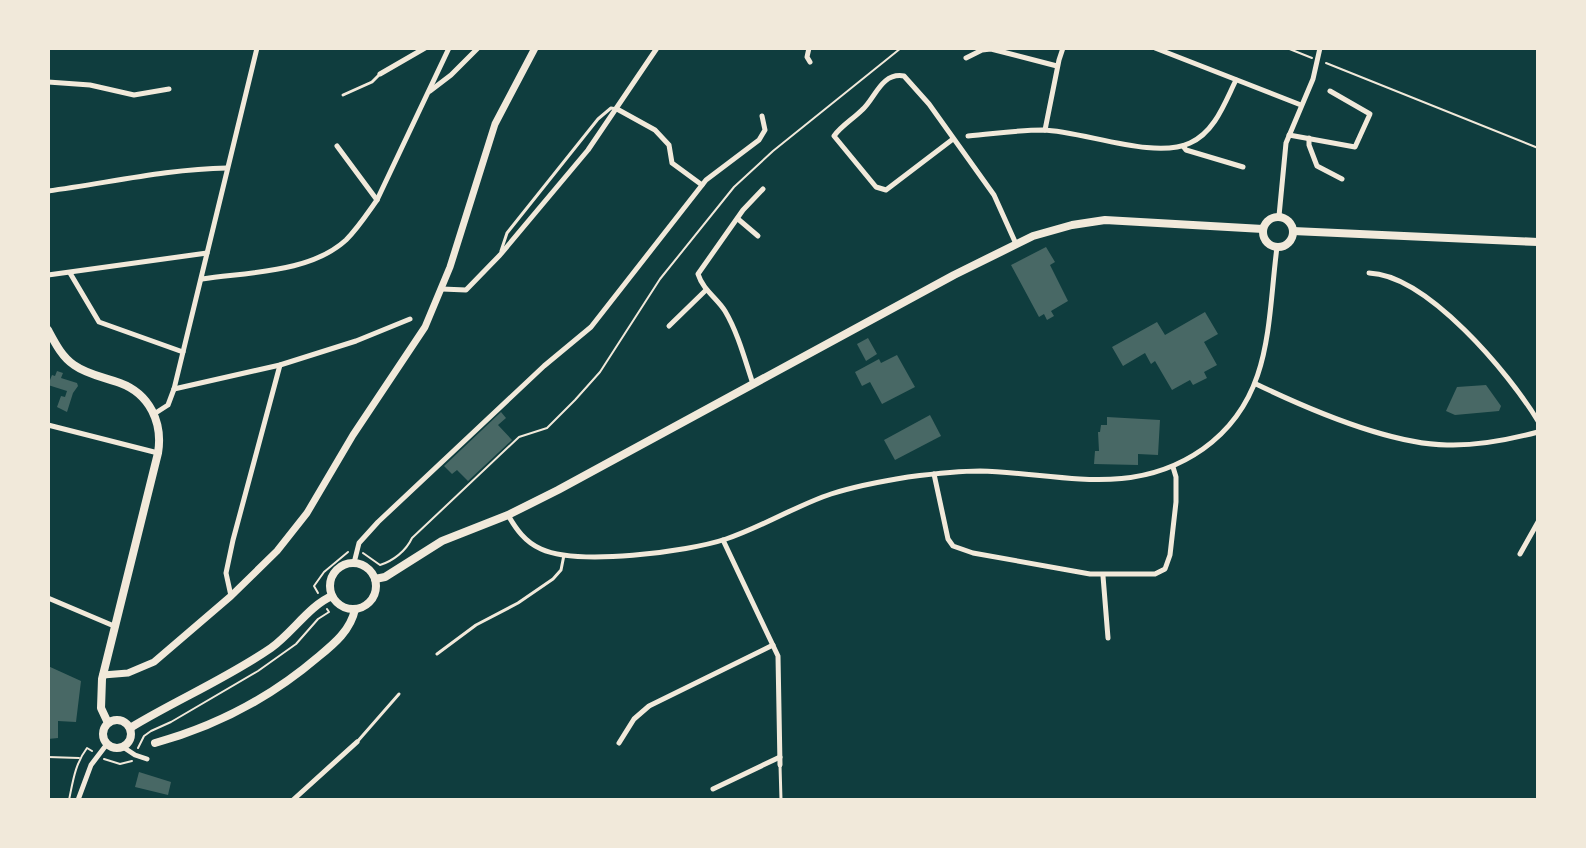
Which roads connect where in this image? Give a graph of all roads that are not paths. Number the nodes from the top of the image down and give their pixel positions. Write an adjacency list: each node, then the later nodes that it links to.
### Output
1 (257, 48): 32 (street)
2 (425, 48): 14 (street)
3 (449, 48): 19 (street)
4 (478, 48): 19 (street)
5 (535, 48): 52 (street)
6 (657, 48): 22 (street)
7 (809, 48): 12 (street)
8 (1063, 48): 13 (street)
9 (1155, 48): 15 (street)
10 (1320, 48): 21 (street)
11 (966, 58): 13 (street)
12 (810, 62)
13 (1057, 66): 24 (street)
14 (380, 74): 20 (lane)
15 (1236, 80): 21 (street); 30 (street)
16 (48, 82): 17 (street)
17 (169, 89)
18 (1330, 91): 27 (street)
19 (429, 92): 37 (street)
20 (343, 95)
21 (1301, 105): 25 (street)
22 (617, 109): 34 (street); 47 (street); 47 (lane)
23 (762, 116): 34 (street)
24 (1045, 130): 26 (street); 30 (street)
25 (1289, 135): 27 (street); 38 (street)
26 (968, 136)
27 (1309, 138): 33 (street)
28 (953, 139): 28 (street); 44 (street)
29 (337, 146): 37 (street)
30 (1183, 146): 31 (street)
31 (1243, 167)
32 (227, 168): 36 (street); 46 (street)
33 (1342, 179)
34 (702, 185): 74 (street)
35 (763, 189): 39 (street)
36 (48, 191)
37 (377, 200): 51 (street)
38 (1279, 216): 40 (main road); 41 (main road)
39 (738, 219): 42 (street); 53 (street)
40 (1263, 229): 44 (main road); 45 (main road)
41 (1293, 231): 43 (main road); 45 (main road)
42 (758, 236)
43 (1538, 242)
44 (1016, 244): 60 (main road)
45 (1277, 247): 59 (street)
46 (207, 253): 48 (street); 51 (street)
47 (500, 255): 52 (street)
48 (70, 272): 50 (street); 57 (street)
49 (1369, 273): 63 (street)
50 (48, 275)
51 (202, 279): 57 (street)
52 (442, 289): 77 (street)
53 (706, 290): 55 (street); 60 (street)
54 (410, 319): 58 (street)
55 (669, 326)
56 (48, 330): 62 (main road)
57 (183, 352): 61 (street)
58 (280, 365): 61 (street); 77 (street)
59 (1256, 384): 65 (street); 67 (street)
60 (753, 385): 69 (main road)
61 (174, 389): 62 (street)
62 (154, 414): 66 (main road)
63 (1538, 421)
64 (48, 425): 66 (street)
65 (1538, 432)
66 (158, 453): 81 (main road)
67 (1173, 467): 68 (street); 75 (street)
68 (934, 474): 71 (street); 75 (street)
69 (508, 515): 73 (street); 76 (main road)
70 (1538, 522): 72 (street)
71 (723, 540): 73 (street); 83 (street)
72 (1520, 554)
73 (564, 555): 84 (lane)
74 (354, 563): 76 (main road); 78 (main road)
75 (1103, 576): 82 (street)
76 (375, 579): 80 (main road)
77 (231, 596): 85 (street)
78 (332, 596): 80 (main road); 88 (main road)
79 (48, 598): 81 (street)
80 (355, 609): 90 (main road)
81 (114, 626): 85 (main road)
82 (1108, 638)
83 (773, 645): 91 (street); 94 (street)
84 (437, 654)
85 (103, 675): 87 (main road)
86 (399, 694): 89 (lane)
87 (108, 723): 88 (main road); 92 (main road)
88 (130, 728): 93 (main road)
89 (357, 742): 99 (street)
90 (155, 743)
91 (619, 743)
92 (107, 744): 93 (main road); 98 (street)
93 (123, 747): 95 (street)
94 (780, 757): 96 (street); 97 (street)
95 (147, 759)
96 (780, 765): 100 (lane)
97 (713, 789)
98 (78, 800)
99 (293, 800)
100 (781, 800)

